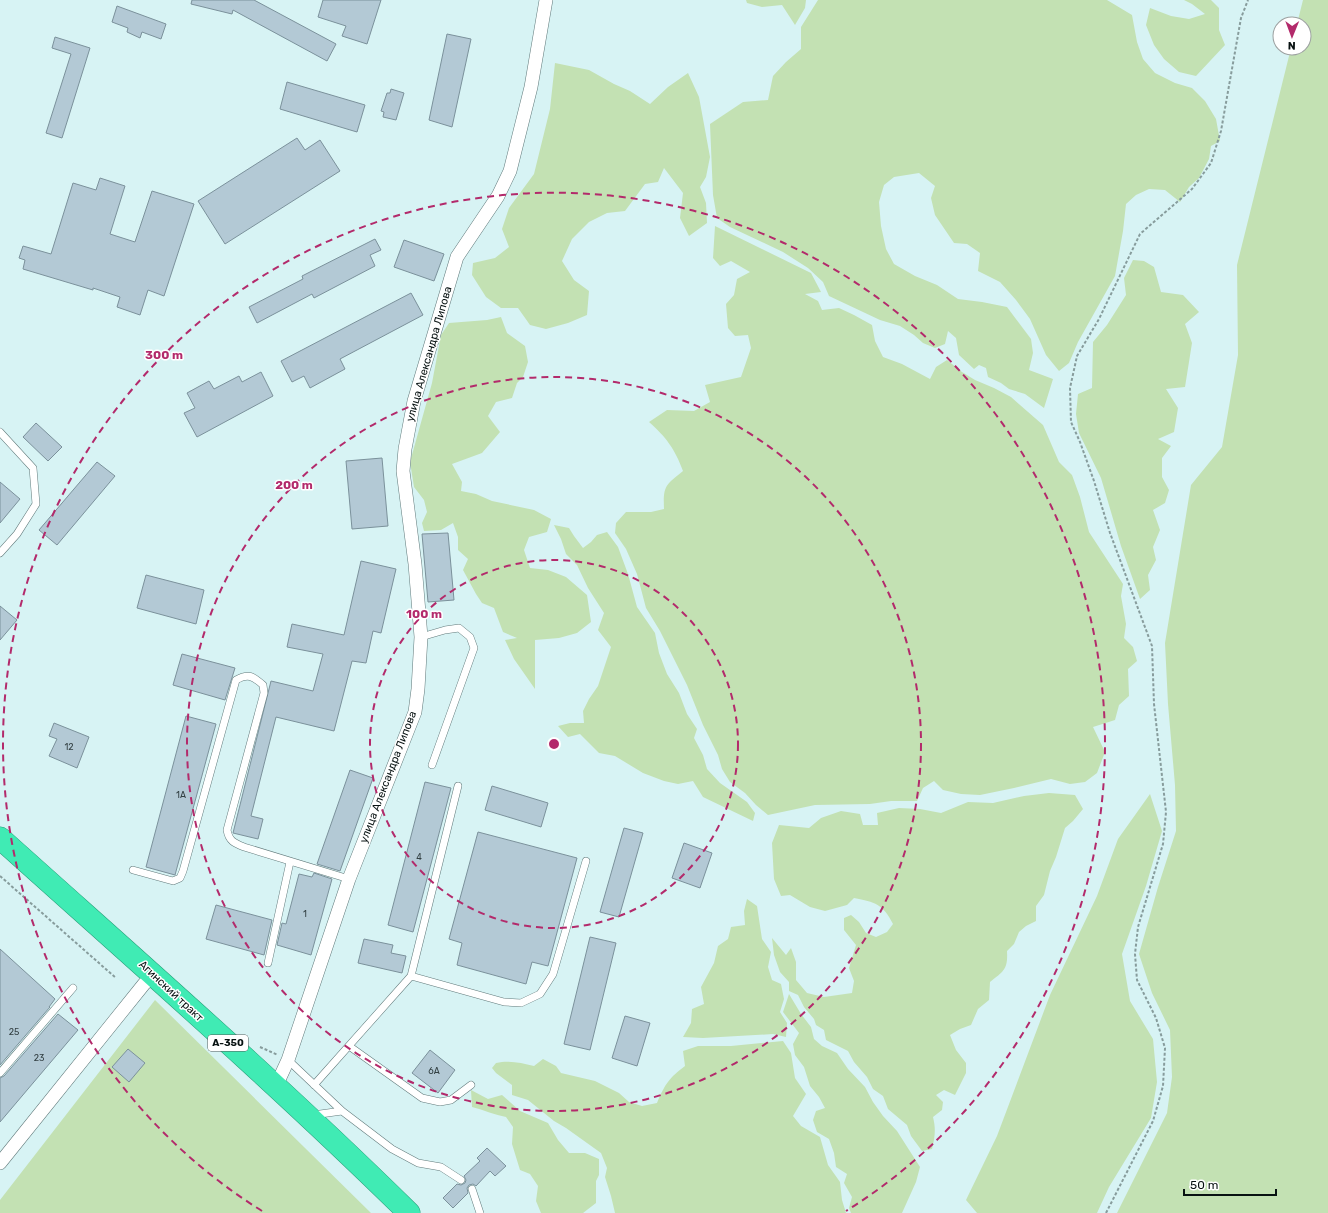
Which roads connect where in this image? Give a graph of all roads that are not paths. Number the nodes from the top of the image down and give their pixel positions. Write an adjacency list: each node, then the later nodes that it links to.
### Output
1 (546, 0): 4 (street, улица Александра Липова)
2 (0, 432): 3 (lane)
3 (0, 553)
4 (421, 637): 5 (lane); 11 (street, улица Александра Липова)
5 (432, 765)
6 (458, 786): 14 (lane)
7 (0, 838): 13 (highway, Агинский тракт / А-350)
8 (586, 861): 14 (lane)
9 (290, 862): 10 (lane); 11 (lane); 12 (lane)
10 (133, 870)
11 (349, 880): 17 (street, улица Александра Липова)
12 (268, 963)
13 (154, 975): 21 (highway, Агинский тракт / А-350); 24 (street)
14 (411, 976): 16 (lane)
15 (73, 988): 18 (lane)
16 (349, 1046): 19 (lane); 20 (lane)
17 (288, 1060): 19 (lane); 21 (street, улица Александра Липова)
18 (0, 1073)
19 (314, 1084): 22 (lane)
20 (471, 1085)
21 (276, 1086): 23 (highway, Агинский тракт / А-350)
22 (342, 1111): 23 (lane); 25 (lane)
23 (308, 1116): 27 (highway, Агинский тракт / А-350)
24 (0, 1163)
25 (461, 1180)
26 (472, 1189): 28 (lane)
27 (409, 1213)
28 (480, 1213)

